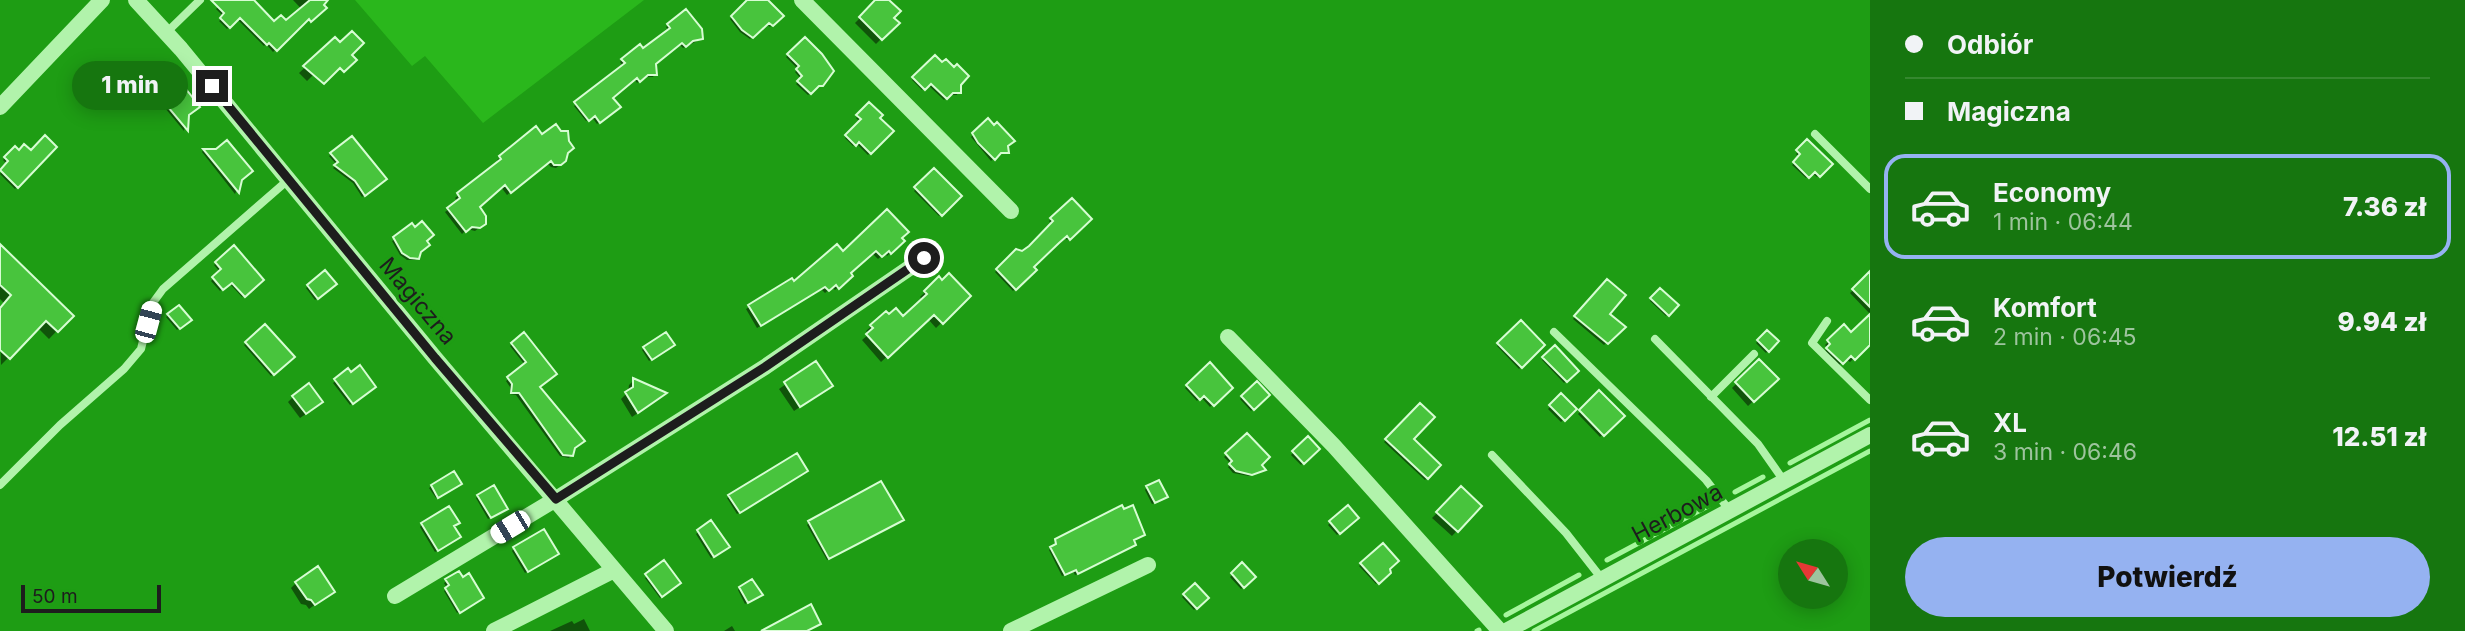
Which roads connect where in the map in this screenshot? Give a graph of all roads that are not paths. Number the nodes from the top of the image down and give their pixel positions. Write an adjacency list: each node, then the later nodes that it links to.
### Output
1 (102, 0): 6 (street)
2 (136, 0): 5 (street, Magiczna)
3 (200, 0): 5 (lane)
4 (802, 0): 10 (street)
5 (167, 32): 8 (street, Magiczna)
6 (0, 107)
7 (1815, 134): 9 (lane)
8 (288, 180): 22 (lane); 23 (street, Magiczna)
9 (1870, 189)
10 (1011, 211)
11 (924, 258): 23 (street)
12 (1827, 321): 18 (lane)
13 (1553, 332): 24 (lane)
14 (1228, 337): 32 (street)
15 (1655, 339): 17 (lane)
16 (1754, 354): 17 (lane)
17 (1711, 397): 21 (lane)
18 (1870, 400)
19 (1870, 435): 21 (street, Herbowa)
20 (1492, 455): 27 (lane)
21 (1784, 481): 24 (street, Herbowa)
22 (0, 485)
23 (556, 499): 26 (street, Magiczna); 28 (street)
24 (1730, 510): 27 (street, Herbowa)
25 (1148, 565): 31 (street)
26 (614, 570): 29 (street); 30 (street, Magiczna)
27 (1602, 579): 33 (street, Herbowa)
28 (395, 596)
29 (494, 631)
30 (666, 631)
31 (1011, 631)
32 (1500, 631)
33 (1506, 631)

